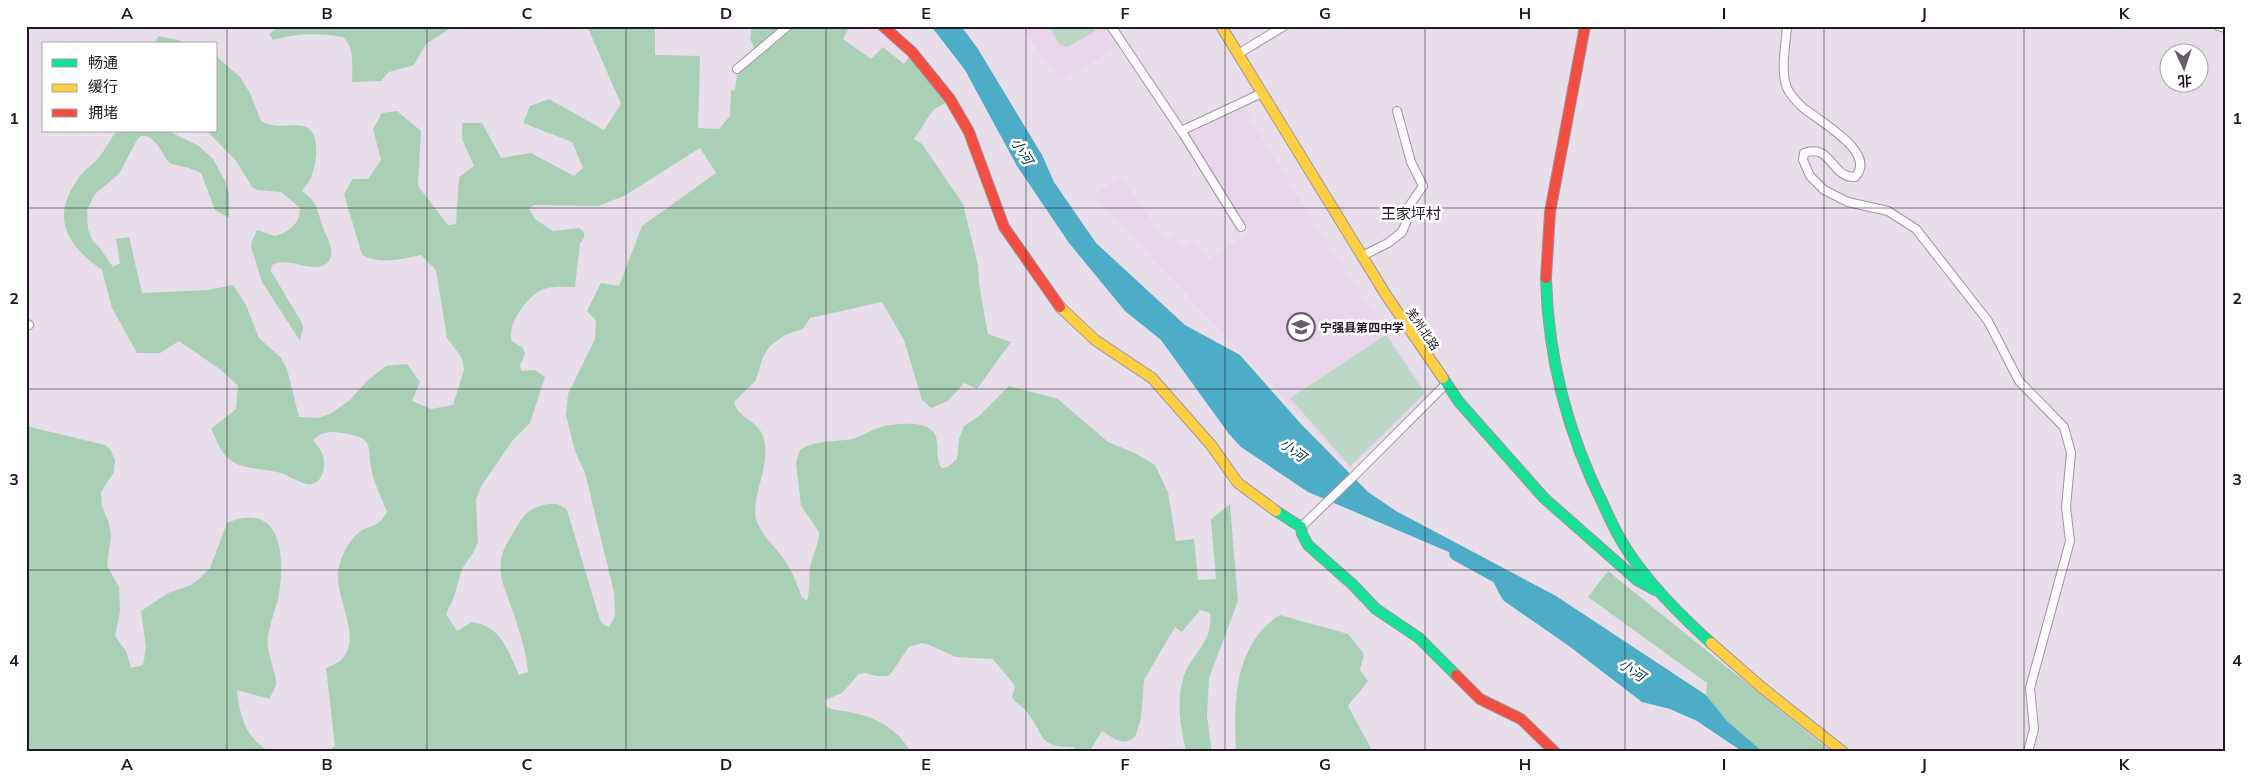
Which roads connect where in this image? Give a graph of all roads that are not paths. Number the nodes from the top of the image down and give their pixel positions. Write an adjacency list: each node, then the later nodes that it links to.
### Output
1 (788, 26): 11 (street)
2 (883, 26): 18 (main road)
3 (1111, 26): 14 (street)
4 (1221, 26): 10 (main road, 羌州北路)
5 (1284, 26): 10 (street)
6 (1585, 26): 19 (main road)
7 (1787, 26): 22 (street)
8 (2218, 26): 9 (street)
9 (2225, 28)
10 (1238, 54): 12 (main road, 羌州北路)
11 (737, 68)
12 (1262, 93): 14 (street); 16 (main road, 羌州北路)
13 (1397, 111): 16 (street)
14 (1181, 132): 15 (street)
15 (1241, 227)
16 (1362, 256): 17 (main road, 羌州北路)
17 (1446, 384): 18 (street); 19 (main road, 羌州北路)
18 (1304, 524): 20 (main road)
19 (1664, 596): 21 (main road)
20 (1555, 752)
21 (1843, 752)
22 (2028, 752)

